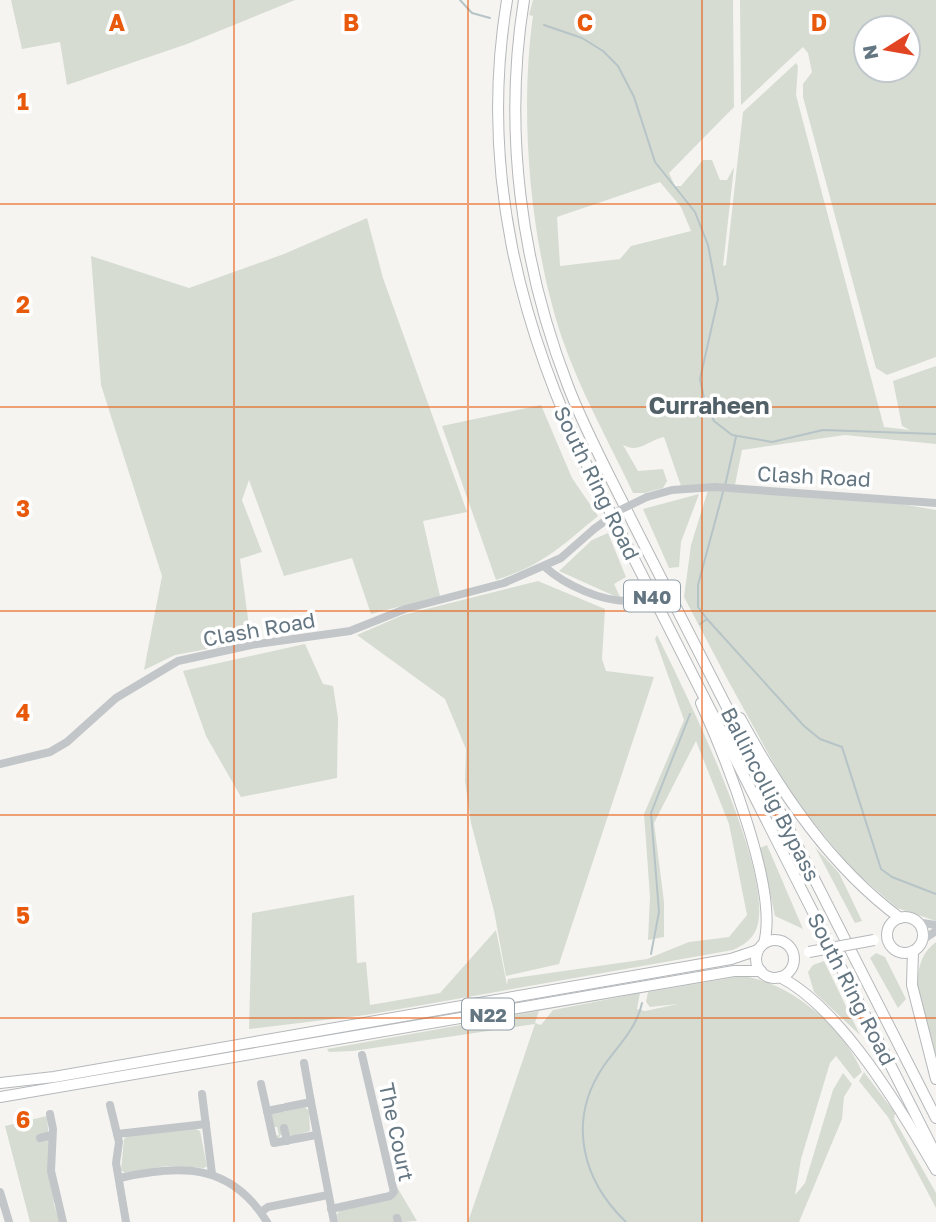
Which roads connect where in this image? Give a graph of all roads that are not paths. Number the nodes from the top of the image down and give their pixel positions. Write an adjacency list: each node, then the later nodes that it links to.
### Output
1 (508, 0): 7 (highway, South Ring Road / N40)
2 (524, 0): 6 (highway, South Ring Road / N40)
3 (936, 503): 4 (street, Clash Road, bridge)
4 (545, 567): 5 (street); 8 (street, Clash Road)
5 (630, 601)
6 (683, 619): 9 (highway); 35 (highway, Ballincollig Bypass / N40)
7 (666, 624): 18 (highway); 43 (highway, South Ring Road / N40)
8 (0, 764)
9 (900, 918): 10 (highway); 12 (highway)
10 (916, 922): 11 (street); 15 (highway)
11 (936, 925)
12 (889, 927): 14 (highway); 16 (highway)
13 (936, 932): 15 (street)
14 (874, 940): 16 (highway, N22); 20 (highway, N22, bridge)
15 (921, 941): 19 (highway)
16 (890, 944): 19 (highway, N22)
17 (789, 946): 18 (highway, N22); 20 (highway, N22); 21 (highway)
18 (761, 947): 22 (highway); 27 (highway, N22)
19 (913, 951): 26 (highway)
20 (808, 952): 21 (highway, N22)
21 (794, 961): 23 (highway, N22)
22 (761, 971): 23 (highway, N22); 30 (highway, N22)
23 (779, 977): 44 (highway, N22)
24 (362, 1055): 49 (street, The Court)
25 (304, 1063): 31 (street)
26 (936, 1079)
27 (0, 1083)
28 (261, 1084): 33 (street)
29 (202, 1094): 36 (street)
30 (0, 1097)
31 (311, 1102): 33 (street); 40 (street)
32 (110, 1105): 38 (street)
33 (267, 1111): 42 (street)
34 (50, 1114): 39 (street)
35 (936, 1118)
36 (206, 1124): 38 (street); 45 (street)
37 (284, 1128): 42 (street)
38 (117, 1134): 46 (street)
39 (52, 1135): 41 (street); 52 (street)
40 (317, 1135): 42 (street); 48 (street)
41 (40, 1138)
42 (287, 1141)
43 (936, 1155)
44 (936, 1170)
45 (212, 1174): 46 (street); 50 (street)
46 (120, 1178): 53 (street)
47 (0, 1192): 51 (street)
48 (328, 1195): 49 (street); 50 (street)
49 (331, 1209): 55 (street)
50 (261, 1212): 54 (street)
51 (9, 1222)
52 (63, 1222)
53 (126, 1222)
54 (267, 1222)
55 (334, 1222)

